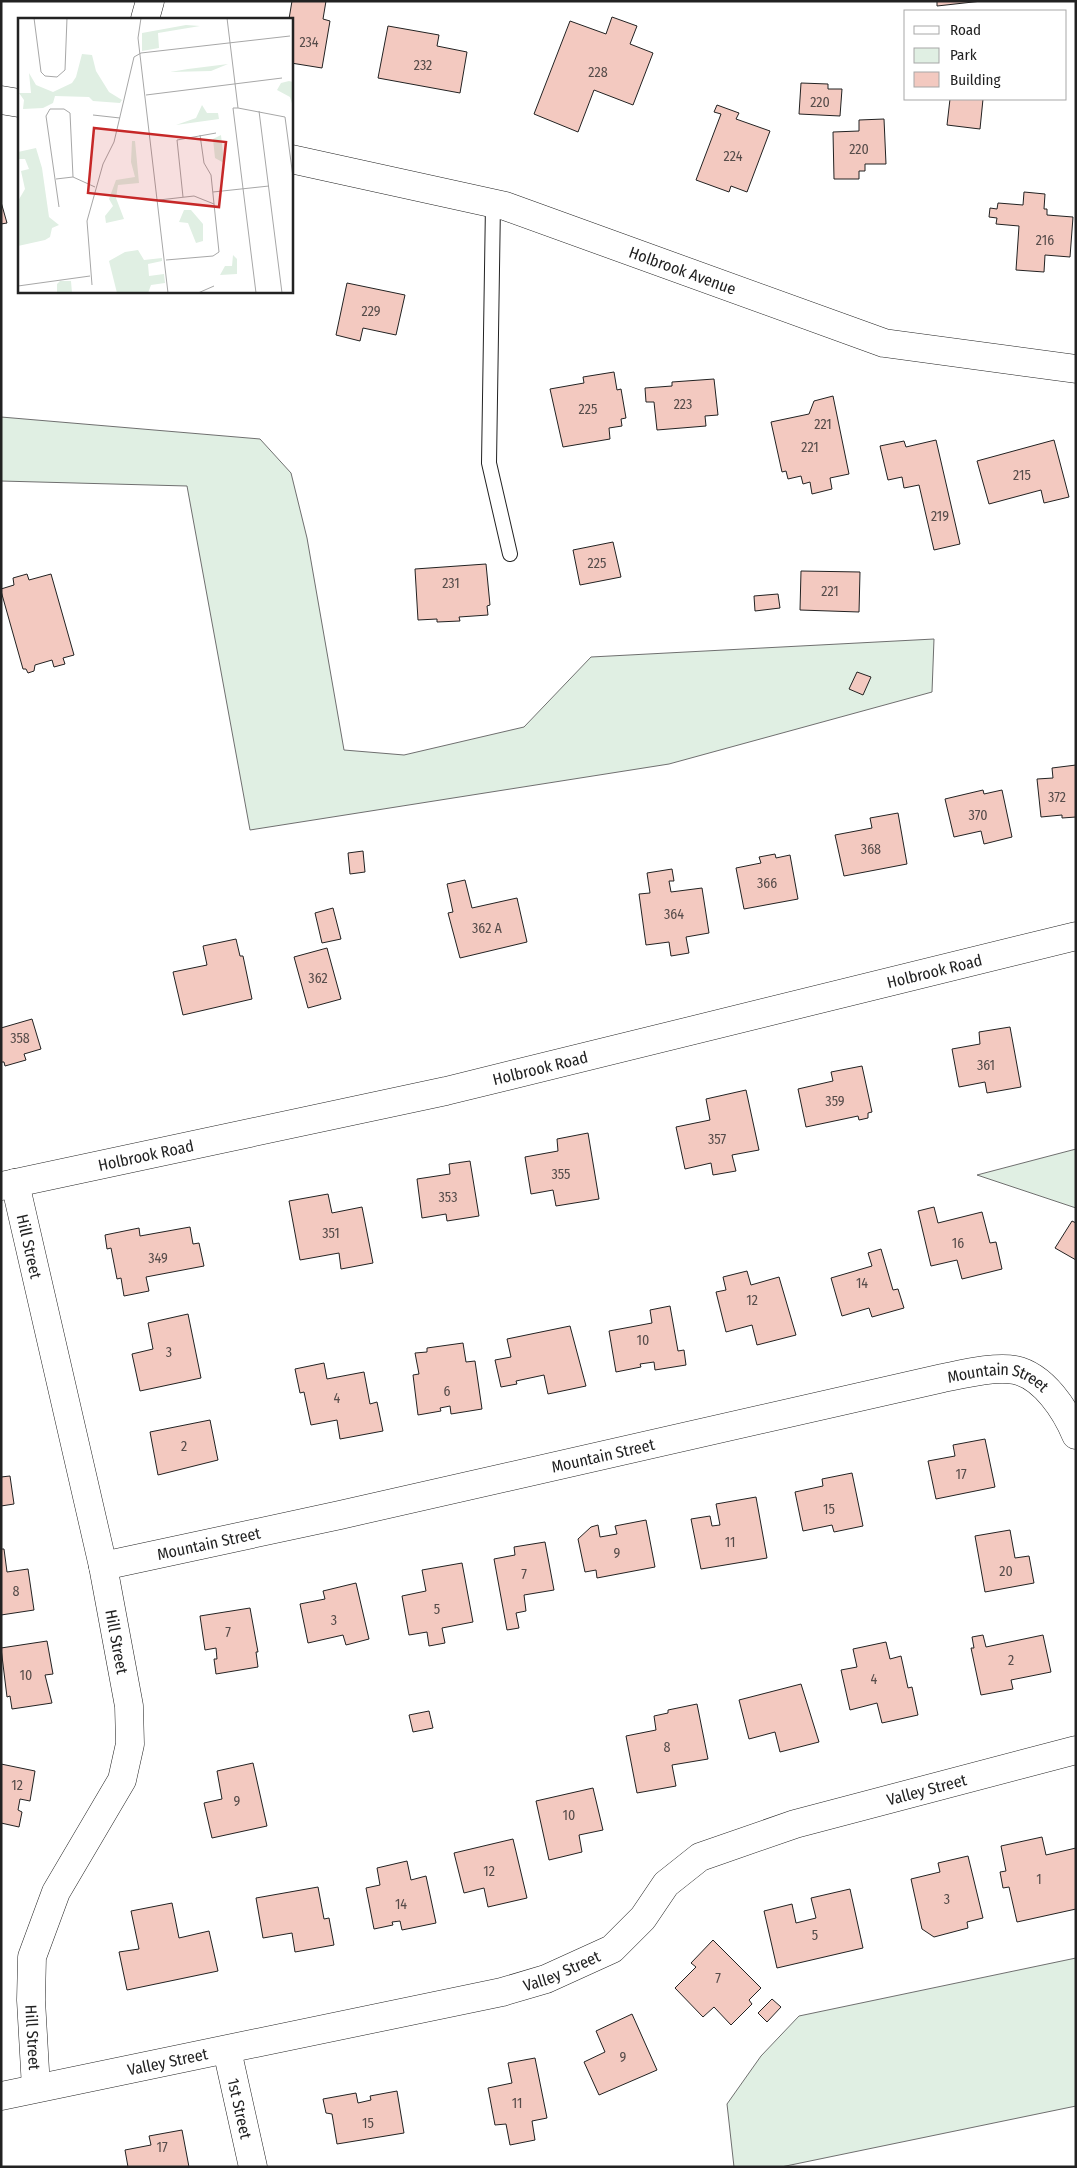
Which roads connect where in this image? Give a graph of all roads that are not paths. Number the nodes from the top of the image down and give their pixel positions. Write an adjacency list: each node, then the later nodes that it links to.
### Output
1 (150, 1): 2 (street)
2 (145, 18)
3 (1, 100): 4 (street)
4 (18, 103)
5 (292, 159): 6 (street, Holbrook Avenue)
6 (492, 204): 7 (street, Holbrook Avenue); 8 (lane)
7 (1076, 369)
8 (510, 554)
9 (1076, 936): 10 (street, Holbrook Road)
10 (8, 1184): 12 (street, Hill Street)
11 (1076, 1435): 12 (street, Mountain Street)
12 (103, 1566): 15 (street, Hill Street)
13 (1076, 1750): 14 (street, Valley Street)
14 (228, 2050): 15 (street, Valley Street); 17 (street, 1st Street)
15 (36, 2088): 16 (street, Valley Street)
16 (1, 2096)
17 (253, 2167)

